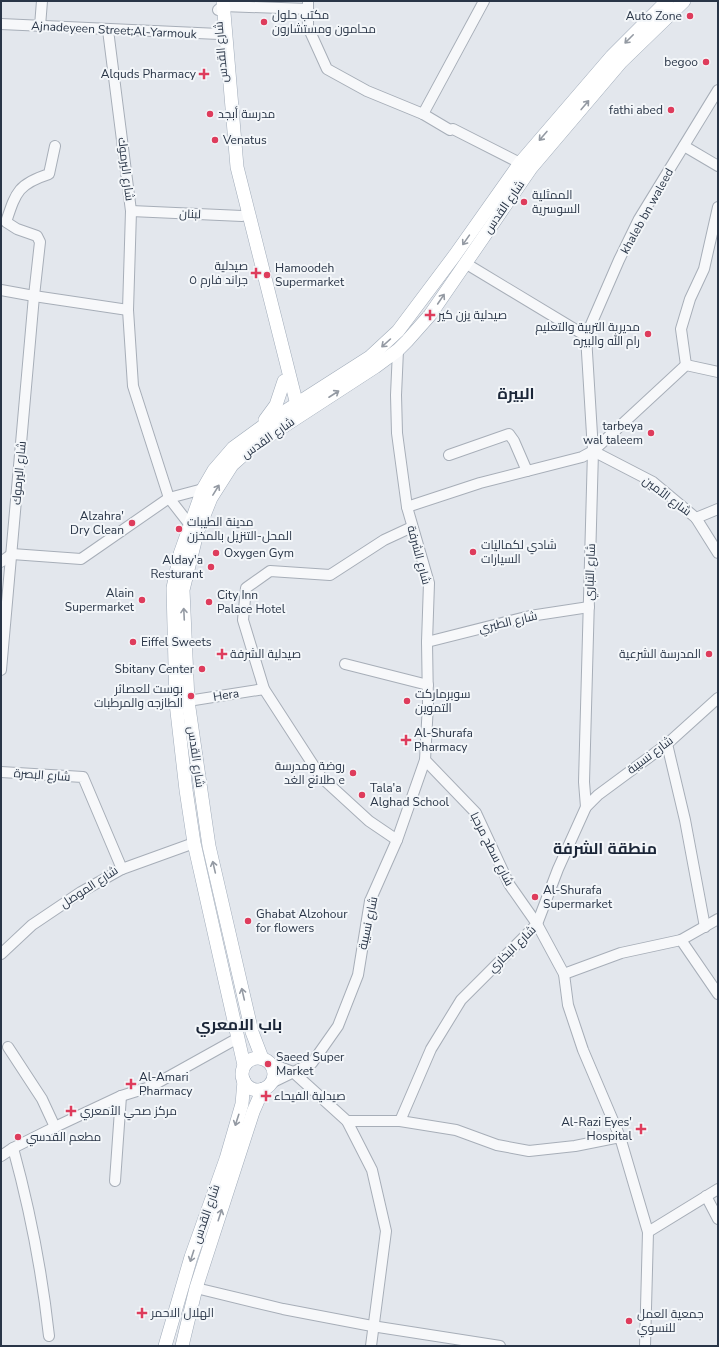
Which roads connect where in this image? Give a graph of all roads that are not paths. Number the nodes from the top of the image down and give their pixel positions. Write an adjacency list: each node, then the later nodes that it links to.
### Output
1 (42, 1): 8 (street)
2 (484, 1): 12 (street)
3 (684, 1): 15 (main road, شارع القدس, one-way to 3)
4 (662, 3): 15 (main road, شارع القدس, one-way to 15)
5 (220, 5): 6 (street); 10 (main road)
6 (308, 5): 12 (street)
7 (1, 24): 8 (street, Ajnadeyeen Street;Al-Yarmouk)
8 (40, 26): 9 (street, Ajnadeyeen Street;Al-Yarmouk)
9 (108, 30): 10 (street, Ajnadeyeen Street;Al-Yarmouk); 18 (street, شارع اليرموك)
10 (223, 33): 19 (main road)
11 (718, 90): 14 (street, khaleb bn waleed)
12 (423, 114): 15 (street)
13 (55, 146): 22 (street, شارع اليرموك)
14 (684, 146): 16 (street); 24 (street, khaleb bn waleed)
15 (526, 166): 20 (main road, شارع القدس); 30 (main road, شارع القدس, one-way to 30)
16 (718, 166)
17 (718, 207): 27 (street)
18 (131, 211): 19 (street, لبنان); 23 (street, شارع اليرموك)
19 (245, 214): 29 (main road)
20 (465, 263): 24 (street); 25 (main road, شارع القدس, one-way to 20)
21 (1, 290): 22 (street)
22 (34, 296): 23 (street); 45 (street, شارع اليرموك)
23 (128, 310): 38 (street, شارع اليرموك)
24 (586, 336): 34 (street, شارع التباري)
25 (398, 350): 26 (main road, شارع القدس); 31 (street, شارع الشرفة)
26 (377, 365): 31 (street); 32 (main road, شارع القدس, one-way to 26)
27 (686, 365): 28 (street); 34 (street)
28 (718, 372)
29 (287, 380): 30 (main road); 32 (main road); 33 (main road)
30 (318, 391): 32 (main road, شارع القدس)
31 (396, 395): 39 (street, شارع الشرفة)
32 (299, 410): 33 (main road, شارع القدس); 54 (main road, شارع القدس, one-way to 32)
33 (260, 428): 37 (main road, شارع القدس)
34 (593, 450): 36 (street); 41 (street, شارع الأمين); 47 (street, شارع التباري)
35 (449, 455): 36 (street)
36 (528, 471): 39 (street)
37 (203, 488): 38 (street); 42 (main road, شارع القدس)
38 (169, 498): 42 (street, شارع اليرموك); 45 (street)
39 (407, 507): 43 (street, شارع الشرفة)
40 (718, 509): 41 (street)
41 (696, 518): 44 (street, شارع الأمين)
42 (190, 525): 54 (main road, شارع القدس)
43 (412, 526): 48 (street, شارع الشرفة); 52 (street)
44 (718, 553)
45 (12, 554): 46 (street); 50 (street)
46 (1, 562)
47 (589, 607): 48 (street, شارع الطبري); 59 (street, شارع التباري)
48 (427, 642): 51 (street, شارع الشرفة)
49 (345, 664): 51 (street)
50 (1, 670)
51 (428, 685): 56 (street, شارع الشرفة)
52 (264, 689): 54 (street, Hera); 60 (street)
53 (718, 698): 55 (street, شارع نسيبة)
54 (182, 702): 61 (main road, شارع القدس); 72 (main road, شارع القدس, one-way to 54)
55 (667, 744): 59 (street, شارع نسيبة); 65 (street)
56 (425, 760): 60 (street, شارع نسيبة); 64 (street, شارع سطح مرحبا)
57 (1, 772): 58 (street, شارع البصرة)
58 (83, 777): 62 (street, شارع الموصل)
59 (586, 807): 64 (street, شارع نسيبة)
60 (397, 840): 74 (street, شارع نسيبة)
61 (194, 843): 62 (street); 70 (main road, شارع القدس)
62 (122, 869): 67 (street, شارع الموصل)
63 (718, 919): 65 (street)
64 (537, 924): 68 (street, شارع البخاري); 79 (street, شارع البخاري)
65 (705, 927): 66 (street)
66 (681, 940): 68 (street); 69 (street)
67 (1, 954)
68 (564, 974): 81 (street)
69 (718, 994)
70 (238, 1038): 73 (main road, شارع القدس); 77 (street)
71 (8, 1047): 80 (street)
72 (266, 1061): 73 (main road); 74 (street); 76 (main road)
73 (244, 1065): 75 (main road)
74 (293, 1072): 76 (street, شارع نسيبة); 78 (street)
75 (244, 1082): 76 (main road); 92 (main road, شارع القدس, one-way to 92)
76 (267, 1086): 89 (main road, شارع القدس, one-way to 76)
77 (122, 1096): 80 (street); 84 (street)
78 (347, 1121): 79 (street); 90 (street)
79 (400, 1121): 81 (street)
80 (55, 1127): 82 (street)
81 (620, 1137): 88 (street)
82 (13, 1148): 83 (street); 91 (street)
83 (1, 1156)
84 (115, 1181)
85 (718, 1189): 86 (street)
86 (706, 1196): 87 (street); 88 (street)
87 (718, 1219)
88 (648, 1232): 96 (street)
89 (196, 1288): 90 (street); 93 (main road, شارع القدس)
90 (372, 1326): 94 (street); 95 (street)
91 (49, 1336)
92 (165, 1346)
93 (182, 1346)
94 (371, 1346)
95 (496, 1346)
96 (645, 1346)

